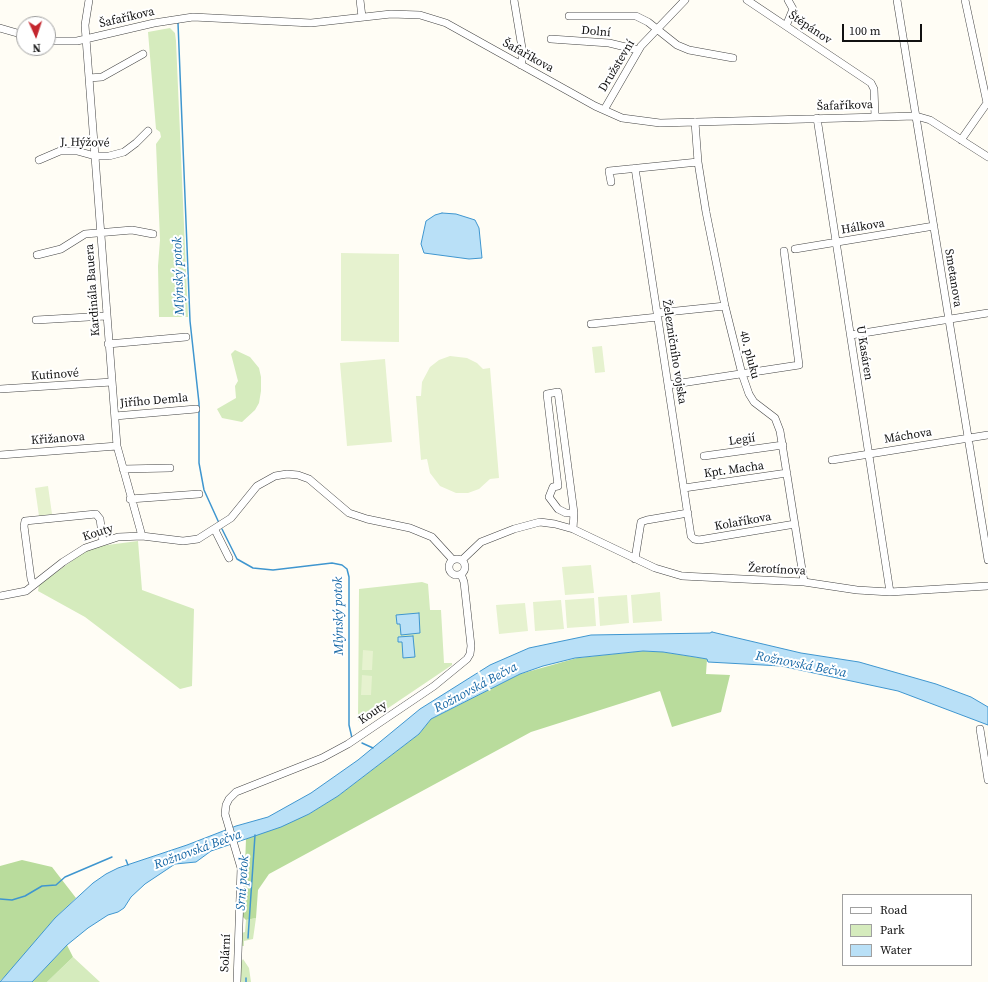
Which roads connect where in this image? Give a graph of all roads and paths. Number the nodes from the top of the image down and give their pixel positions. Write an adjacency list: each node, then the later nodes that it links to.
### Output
1 (89, 0): 15 (street, Kardinála Bauera)
2 (360, 0): 10 (street)
3 (514, 0): 21 (street)
4 (685, 0): 13 (street, Družstevní)
5 (747, 0): 11 (street, Štěpánov)
6 (788, 0): 11 (street)
7 (897, 0): 26 (street, Smetanova)
8 (965, 0): 23 (street)
9 (569, 16): 13 (street)
10 (362, 18): 15 (street, Šafaříkova); 21 (street, Šafaříkova)
11 (786, 26): 25 (street, Štěpánov)
12 (0, 28): 14 (street)
13 (657, 30): 18 (street, Družstevní); 20 (street)
14 (16, 33)
15 (87, 39): 17 (street, Šafaříkova); 22 (street, Kardinála Bauera)
16 (551, 39): 18 (street, Dolní)
17 (56, 41)
18 (638, 50): 24 (street, Družstevní)
19 (143, 54): 22 (street)
20 (733, 58)
21 (521, 64): 24 (street, Šafaříkova)
22 (89, 78): 31 (street, Kardinála Bauera)
23 (987, 103): 30 (street)
24 (604, 110): 28 (street, Šafaříkova)
25 (875, 116): 26 (street, Šafaříkova); 27 (street, Šafaříkova)
26 (916, 116): 30 (street, Šafaříkova); 37 (street, Smetanova)
27 (818, 118): 28 (street, Šafaříkova); 40 (street, U Kasáren)
28 (695, 122): 34 (street, 40. pluku)
29 (148, 131): 31 (street, J. Hýžové)
30 (961, 140): 32 (street, Šafaříkova)
31 (95, 156): 33 (street, J. Hýžové); 38 (street, Kardinála Bauera)
32 (988, 157)
33 (39, 160)
34 (698, 162): 35 (street); 44 (street, 40. pluku)
35 (635, 168): 36 (street); 46 (street, Železničního vojska)
36 (611, 182)
37 (934, 226): 40 (street, Hálkova); 49 (street, Smetanova)
38 (100, 233): 39 (street); 43 (street); 47 (street, Kardinála Bauera)
39 (153, 234)
40 (836, 242): 41 (street, Hálkova); 51 (street, U Kasáren)
41 (795, 249)
42 (784, 251): 54 (street)
43 (37, 255)
44 (725, 306): 46 (street); 54 (street, 40. pluku)
45 (988, 313): 49 (street)
46 (657, 315): 50 (street); 56 (street, Železničního vojska)
47 (106, 316): 48 (street); 53 (street, Kardinála Bauera)
48 (36, 320)
49 (949, 320): 51 (street); 61 (street, Smetanova)
50 (591, 324)
51 (851, 335): 64 (street, U Kasáren)
52 (186, 337): 53 (street)
53 (108, 344): 55 (street, Kardinála Bauera)
54 (742, 374): 56 (street); 62 (street, 40. pluku)
55 (112, 382): 57 (street, Kutinové); 59 (street, Kardinála Bauera)
56 (668, 385): 73 (street, Železničního vojska)
57 (0, 389)
58 (196, 409): 59 (street, Jiřího Demla)
59 (115, 416): 63 (street, Kardinála Bauera)
60 (988, 435): 61 (street, Máchova)
61 (968, 438): 64 (street, Máchova); 88 (street, Smetanova)
62 (783, 445): 66 (street, Legií); 70 (street, 40. pluku)
63 (117, 446): 65 (street, Křižanova); 69 (street, Kardinála Bauera)
64 (869, 454): 67 (street, Máchova); 93 (street, U Kasáren)
65 (0, 455)
66 (704, 456)
67 (832, 460)
68 (170, 468): 69 (street)
69 (123, 469): 75 (street, Kardinála Bauera)
70 (787, 473): 73 (street, Kpt. Macha); 78 (street, 40. pluku)
71 (558, 486): 72 (street); 72 (street); 77 (street)
72 (570, 487): 77 (street)
73 (684, 488): 76 (street, Železničního vojska)
74 (199, 494): 75 (street)
75 (130, 499): 81 (street, Kardinála Bauera)
76 (688, 513): 82 (street, Železničního vojska); 85 (street)
77 (574, 514): 79 (street)
78 (795, 524): 82 (street, Kolaříkova); 90 (street, 40. pluku)
79 (573, 529): 85 (street, Žerotínova); 87 (street, Žerotínova)
80 (215, 530): 81 (street, Kouty); 84 (street); 86 (street, Kouty)
81 (142, 536): 83 (street, Kouty)
82 (694, 539)
83 (103, 542): 91 (street, Kouty); 91 (street)
84 (229, 558)
85 (635, 559): 90 (street, Žerotínova)
86 (453, 560): 87 (street); 89 (street)
87 (462, 560): 89 (street, Kouty)
88 (988, 560)
89 (461, 574): 97 (street, Kouty)
90 (804, 582): 93 (street, Žerotínova)
91 (33, 584): 94 (street, Kouty)
92 (988, 586): 93 (street, Žerotínova)
93 (890, 592)
94 (0, 596)
95 (980, 728): 96 (street)
96 (988, 780)
97 (237, 853): 98 (street, Solární)
98 (236, 982)

